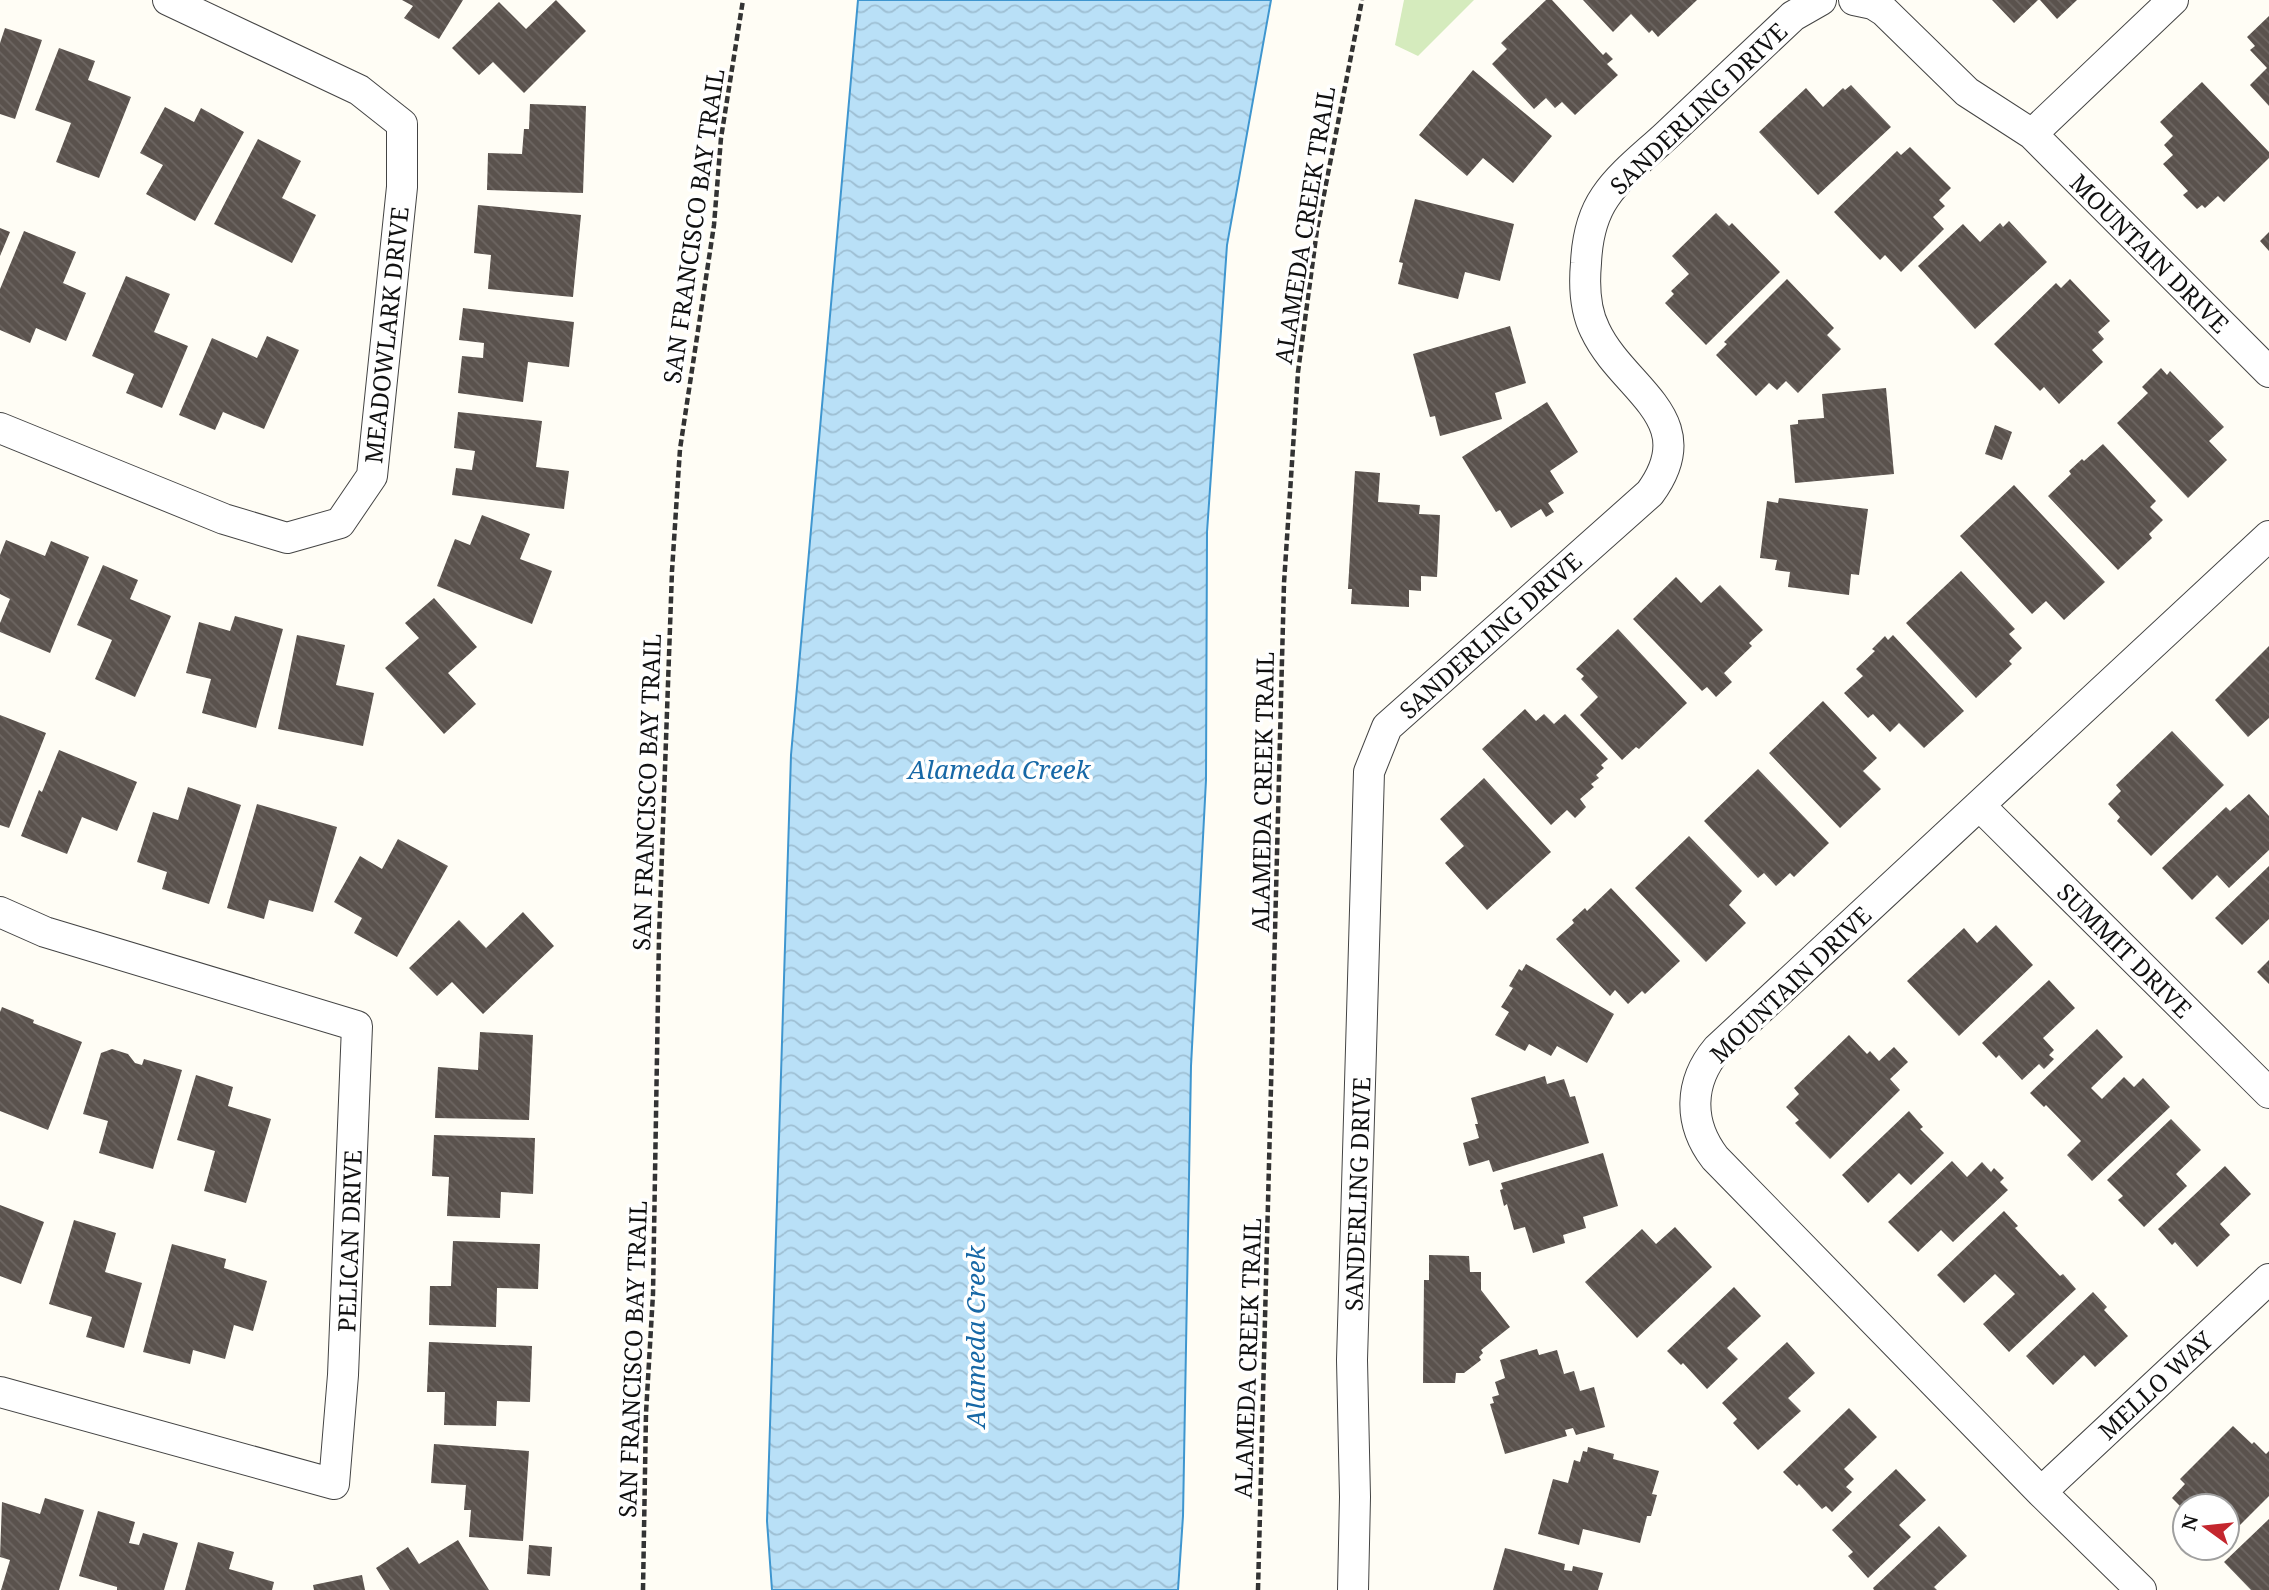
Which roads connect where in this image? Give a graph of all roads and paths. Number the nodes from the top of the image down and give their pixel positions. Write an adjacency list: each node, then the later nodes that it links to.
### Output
1 (168, 0): 9 (street, MEADOWLARK DRIVE)
2 (743, 0): 17 (path, SAN FRANCISCO BAY TRAIL)
3 (1362, 0): 18 (path, ALAMEDA CREEK TRAIL)
4 (1821, 0): 19 (street, SANDERLING DRIVE)
5 (1854, 0): 7 (street)
6 (2173, 0): 7 (street)
7 (2032, 134): 8 (street, MOUNTAIN DRIVE)
8 (2269, 372)
9 (0, 428)
10 (2269, 536): 11 (street, MOUNTAIN DRIVE)
11 (1980, 806): 13 (street, SUMMIT DRIVE); 16 (street, MOUNTAIN DRIVE)
12 (0, 912): 15 (street, PELICAN DRIVE)
13 (2269, 1093)
14 (2269, 1279): 16 (street, MELLO WAY)
15 (0, 1392)
16 (2041, 1492): 20 (street, MOUNTAIN DRIVE)
17 (643, 1590)
18 (1258, 1590)
19 (1353, 1590)
20 (2141, 1590)

